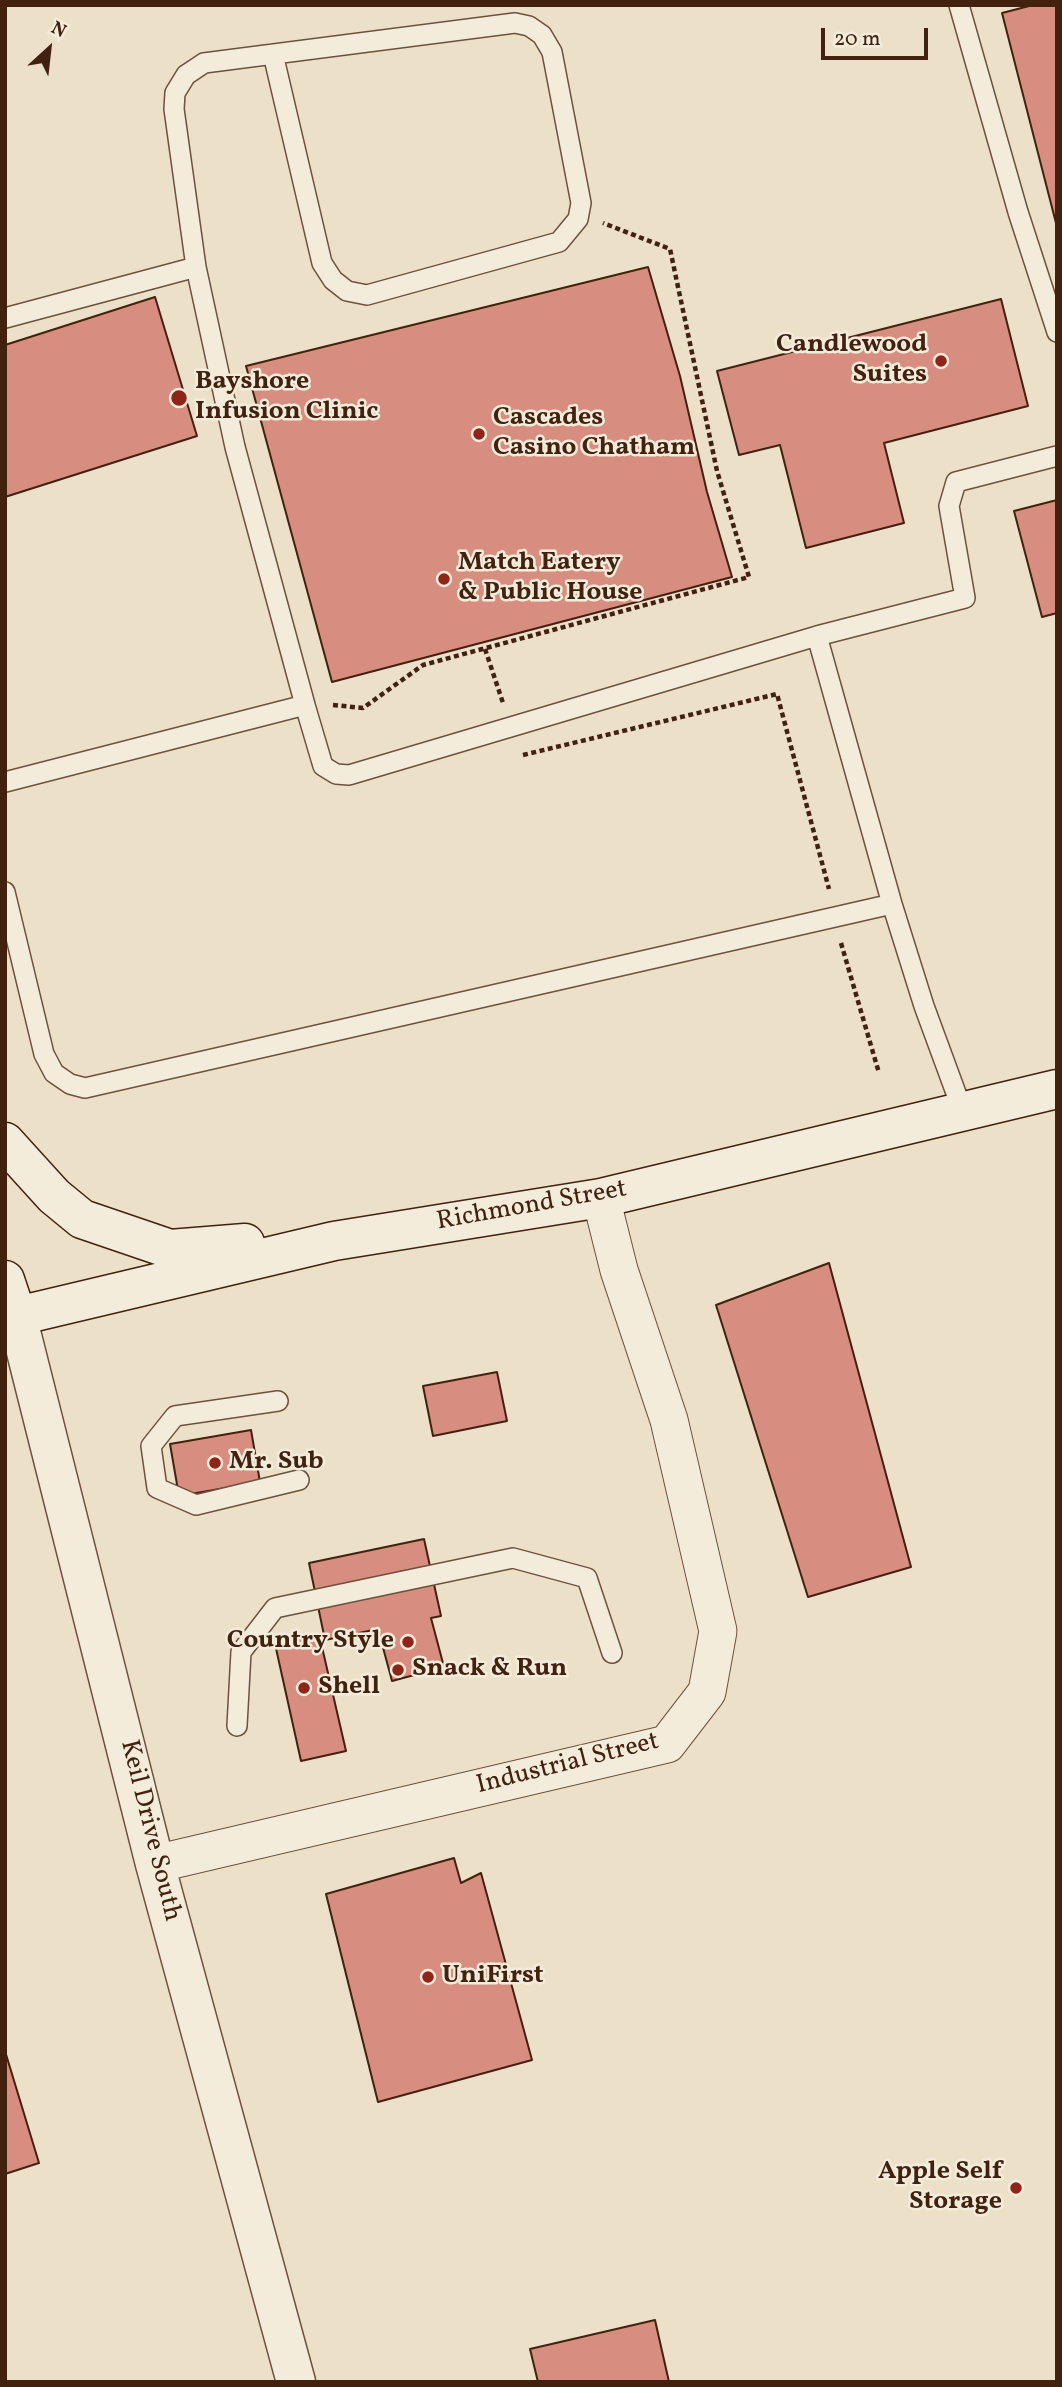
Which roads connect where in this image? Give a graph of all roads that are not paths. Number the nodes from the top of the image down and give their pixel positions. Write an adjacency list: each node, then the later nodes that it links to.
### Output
1 (959, 5): 5 (lane)
2 (273, 54): 2 (lane); 3 (lane)
3 (196, 267): 4 (lane); 8 (lane)
4 (5, 318)
5 (1057, 332)
6 (1057, 456): 7 (lane)
7 (817, 636): 8 (lane); 11 (lane)
8 (304, 705): 9 (lane)
9 (5, 782)
10 (5, 892): 11 (lane)
11 (892, 904): 13 (lane)
12 (1057, 1089): 13 (main road, Richmond Street)
13 (963, 1112): 15 (main road, Richmond Street)
14 (5, 1142): 16 (main road)
15 (601, 1198): 16 (main road, Richmond Street); 23 (street, Industrial Street)
16 (334, 1241): 18 (main road, Richmond Street)
17 (5, 1280): 18 (main road, Keil Drive South)
18 (11, 1317): 23 (main road, Keil Drive South)
19 (278, 1401): 20 (lane)
20 (299, 1480)
21 (612, 1653): 22 (lane)
22 (237, 1726)
23 (155, 1864): 24 (main road, Keil Drive South)
24 (296, 2382)

